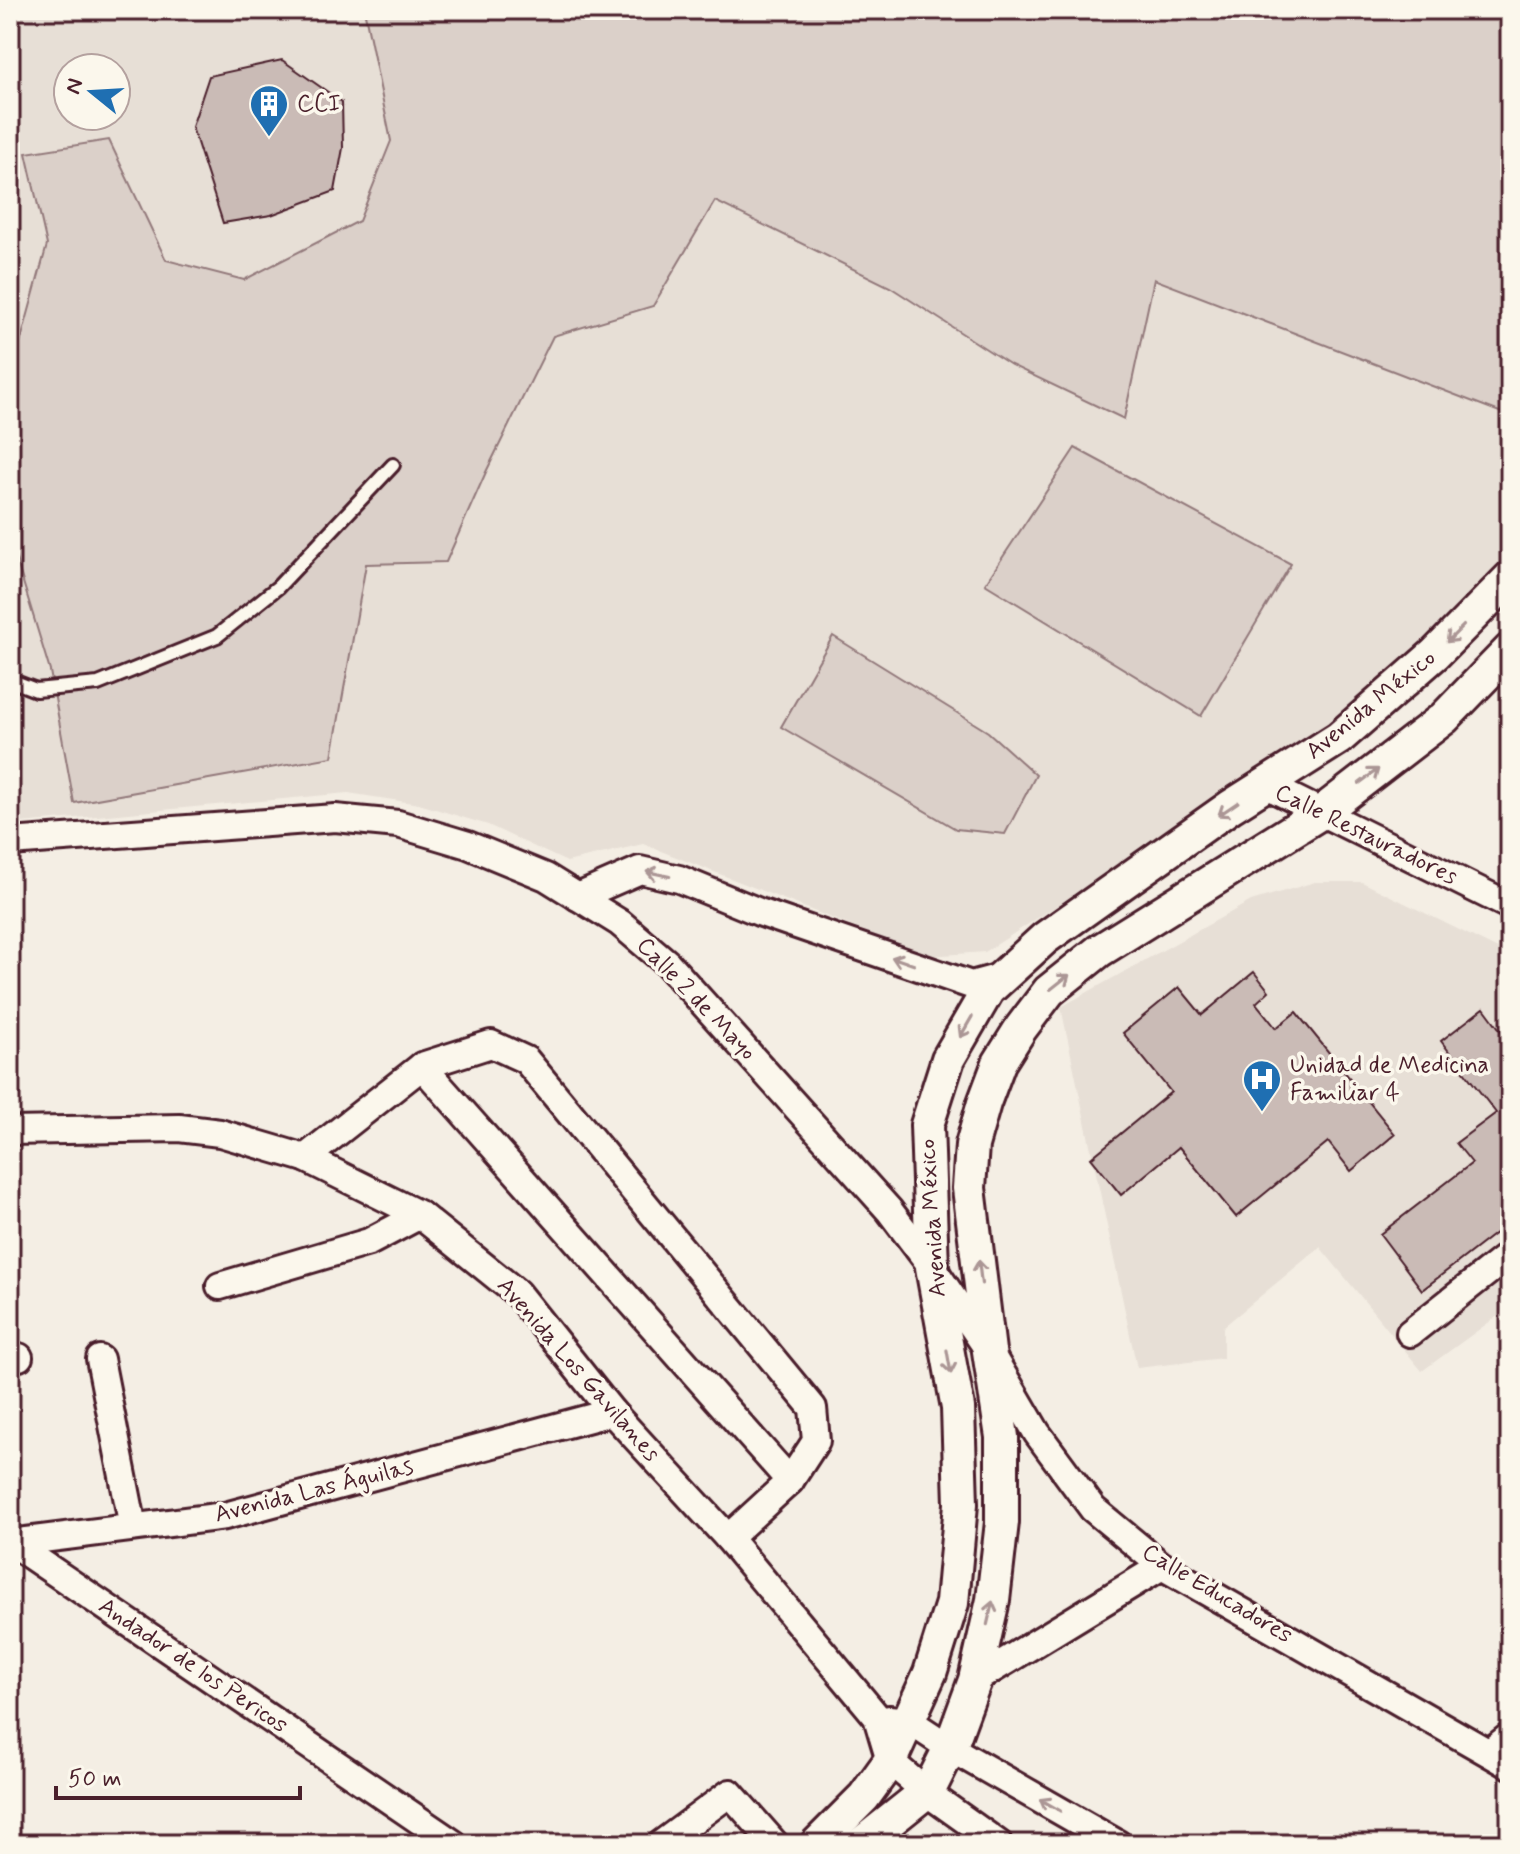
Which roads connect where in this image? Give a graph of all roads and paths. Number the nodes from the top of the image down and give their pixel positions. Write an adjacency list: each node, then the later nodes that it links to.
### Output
1 (393, 465): 4 (lane)
2 (1510, 578): 5 (street, Avenida México, one-way to 5)
3 (1510, 650): 6 (street, Avenida México, one-way to 3)
4 (10, 680)
5 (1266, 785): 6 (street, Calle Restauradores); 10 (street, Avenida México, one-way to 10)
6 (1322, 812): 9 (street, Calle Restauradores); 19 (street, Avenida México, one-way to 6)
7 (10, 842): 8 (street, Calle 2 de Mayo)
8 (578, 897): 10 (street, one-way to 8); 16 (street, Calle 2 de Mayo)
9 (1510, 906)
10 (1004, 976): 16 (street, Avenida México, one-way to 16)
11 (422, 1066): 13 (street); 22 (street); 22 (street)
12 (10, 1131): 13 (street, Avenida Los Gavilanes)
13 (305, 1158): 14 (street, Avenida Los Gavilanes)
14 (420, 1215): 17 (street); 21 (street, Avenida Los Gavilanes)
15 (1510, 1254): 18 (street)
16 (932, 1267): 19 (street, Calle 2 de Mayo); 29 (street, Avenida México, one-way to 29)
17 (220, 1286)
18 (1410, 1333)
19 (989, 1351): 26 (street, Calle Educadores); 27 (street, Avenida México, one-way to 19)
20 (100, 1359): 23 (street)
21 (612, 1412): 23 (street, Avenida Las Águilas); 24 (street, Avenida Los Gavilanes)
22 (790, 1481): 24 (street)
23 (133, 1527): 25 (street, Avenida Las Águilas)
24 (728, 1538): 28 (street, Avenida Los Gavilanes)
25 (11, 1543): 34 (street, Andador de los Pericos)
26 (1162, 1566): 27 (street); 31 (street, Calle Educadores)
27 (975, 1680): 30 (street, Avenida México)
28 (877, 1717): 29 (street); 32 (street)
29 (909, 1721): 30 (street); 32 (street, Avenida México)
30 (950, 1748): 33 (street, Avenida México); 40 (street, one-way to 30)
31 (1503, 1751)
32 (890, 1761): 33 (street); 37 (street, Avenida México)
33 (926, 1792): 38 (street, Avenida México); 39 (street)
34 (454, 1844)
35 (661, 1844): 36 (street)
36 (775, 1844)
37 (817, 1844)
38 (861, 1844)
39 (999, 1844)
40 (1118, 1844)

